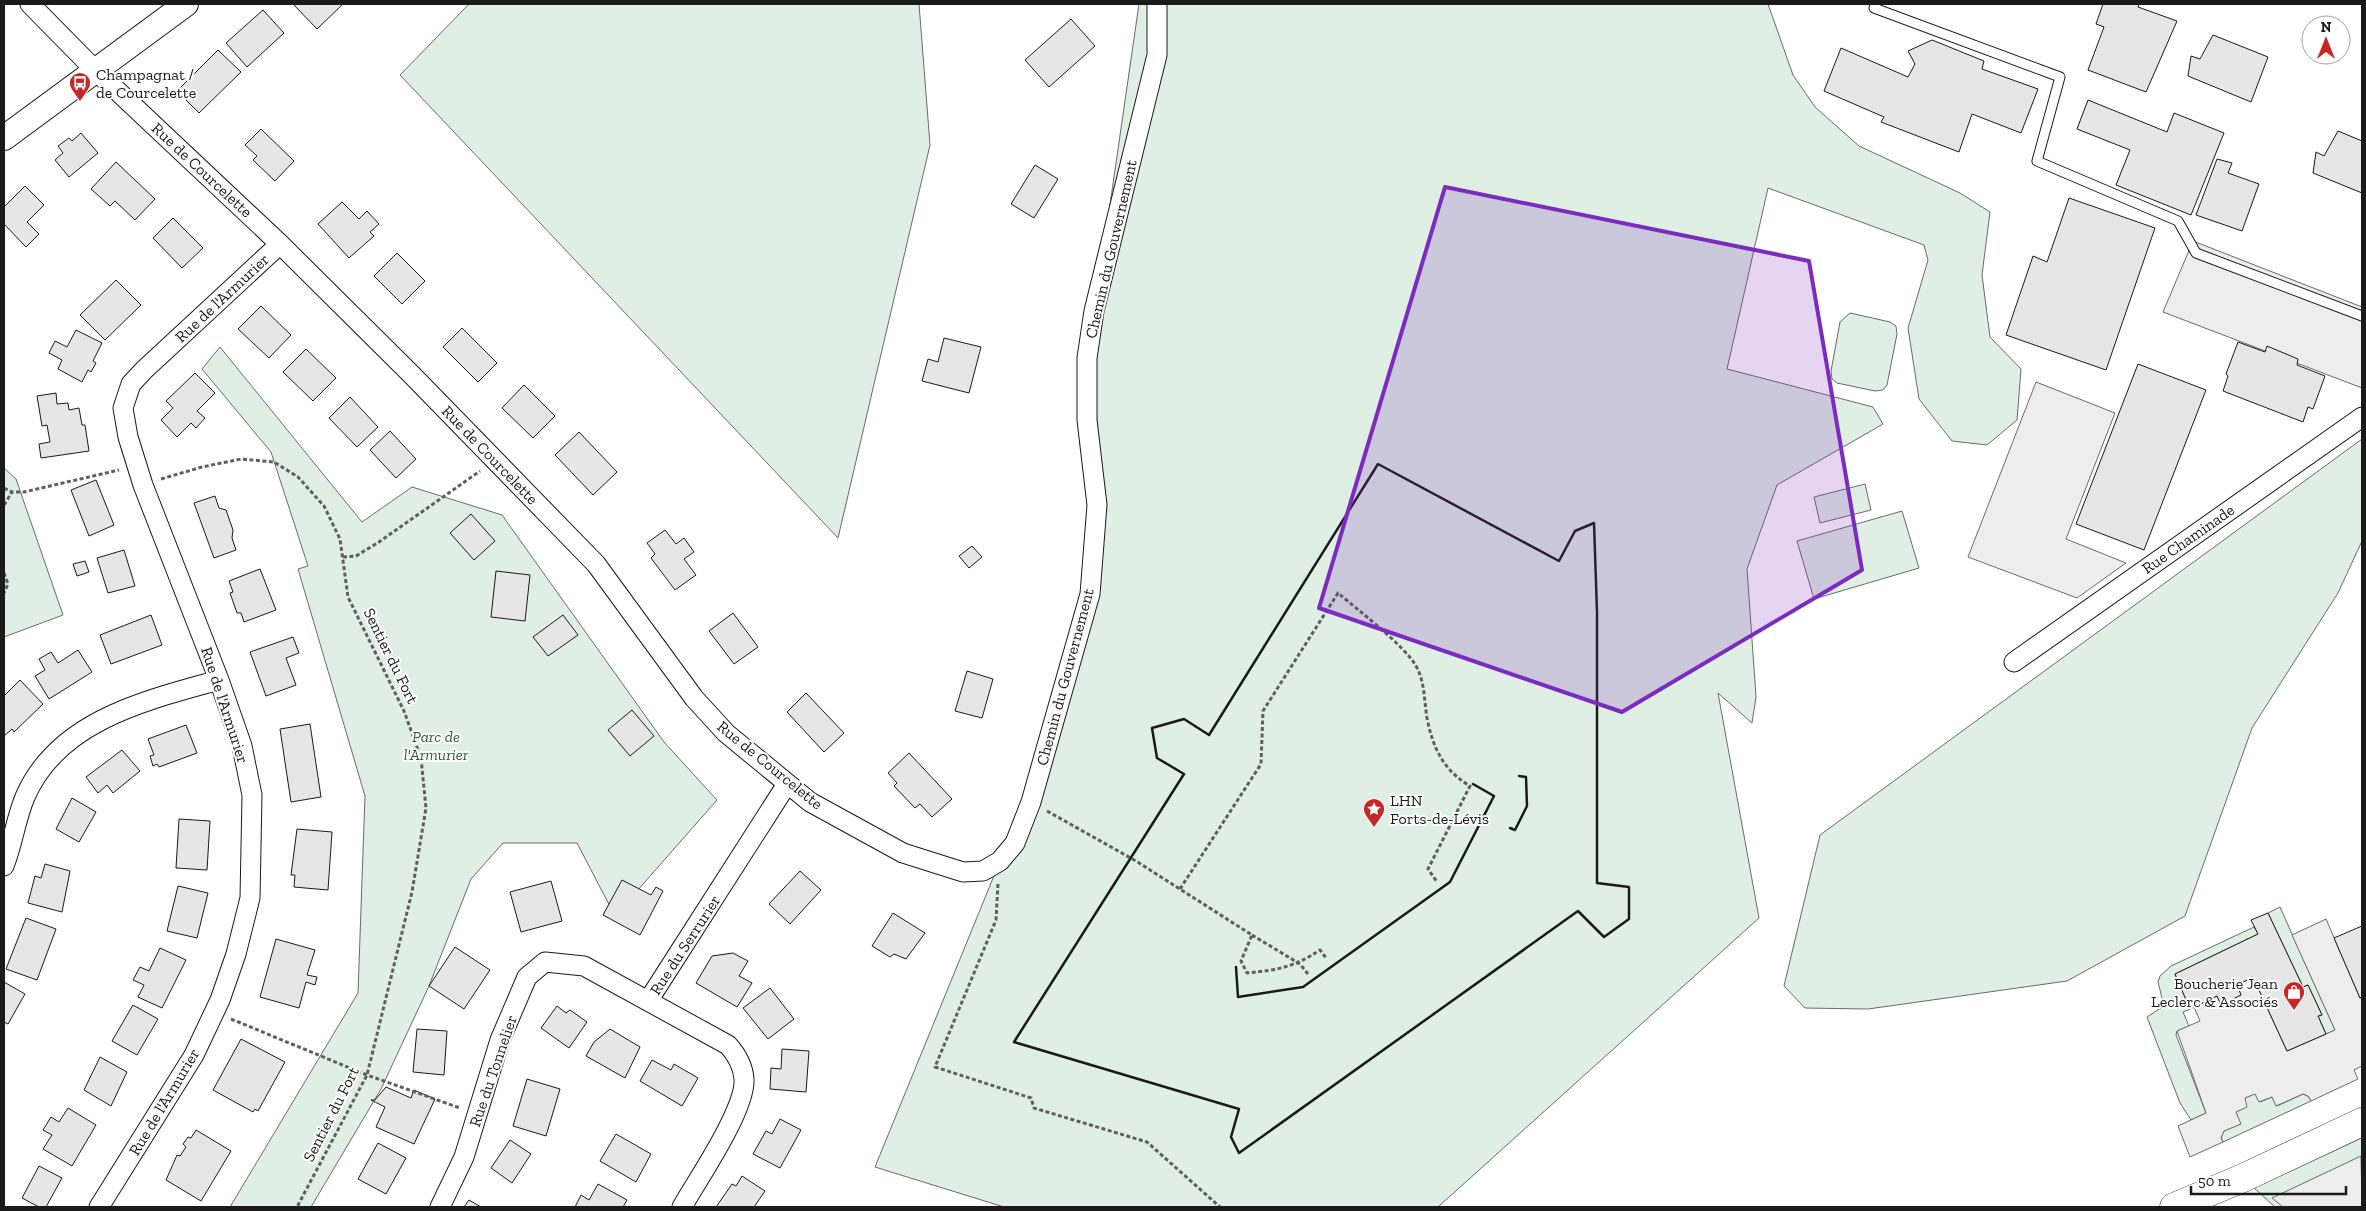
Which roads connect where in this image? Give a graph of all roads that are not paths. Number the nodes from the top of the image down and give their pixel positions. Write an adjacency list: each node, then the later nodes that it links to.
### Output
1 (30, 4): 5 (street, Rue de Courcelette)
2 (186, 4): 5 (street)
3 (1157, 4): 14 (street, Chemin du Gouvernement)
4 (1876, 4): 8 (lane)
5 (94, 69): 6 (street); 7 (street, Rue de Courcelette)
6 (4, 138)
7 (280, 244): 11 (street, Rue de l'Armurier); 12 (street, Rue de Courcelette)
8 (2362, 316)
9 (2362, 417): 10 (street, Rue Chaminade)
10 (2014, 662)
11 (219, 680): 13 (street); 17 (street, Rue de l'Armurier)
12 (787, 784): 14 (street, Rue de Courcelette); 15 (street, Rue du Serrurier)
13 (6, 853)
14 (963, 872)
15 (648, 1002): 18 (street, Rue du Tonnelier); 19 (street, Rue du Serrurier)
16 (2362, 1122): 20 (main road)
17 (99, 1207)
18 (440, 1207)
19 (682, 1207)
20 (2174, 1207)

